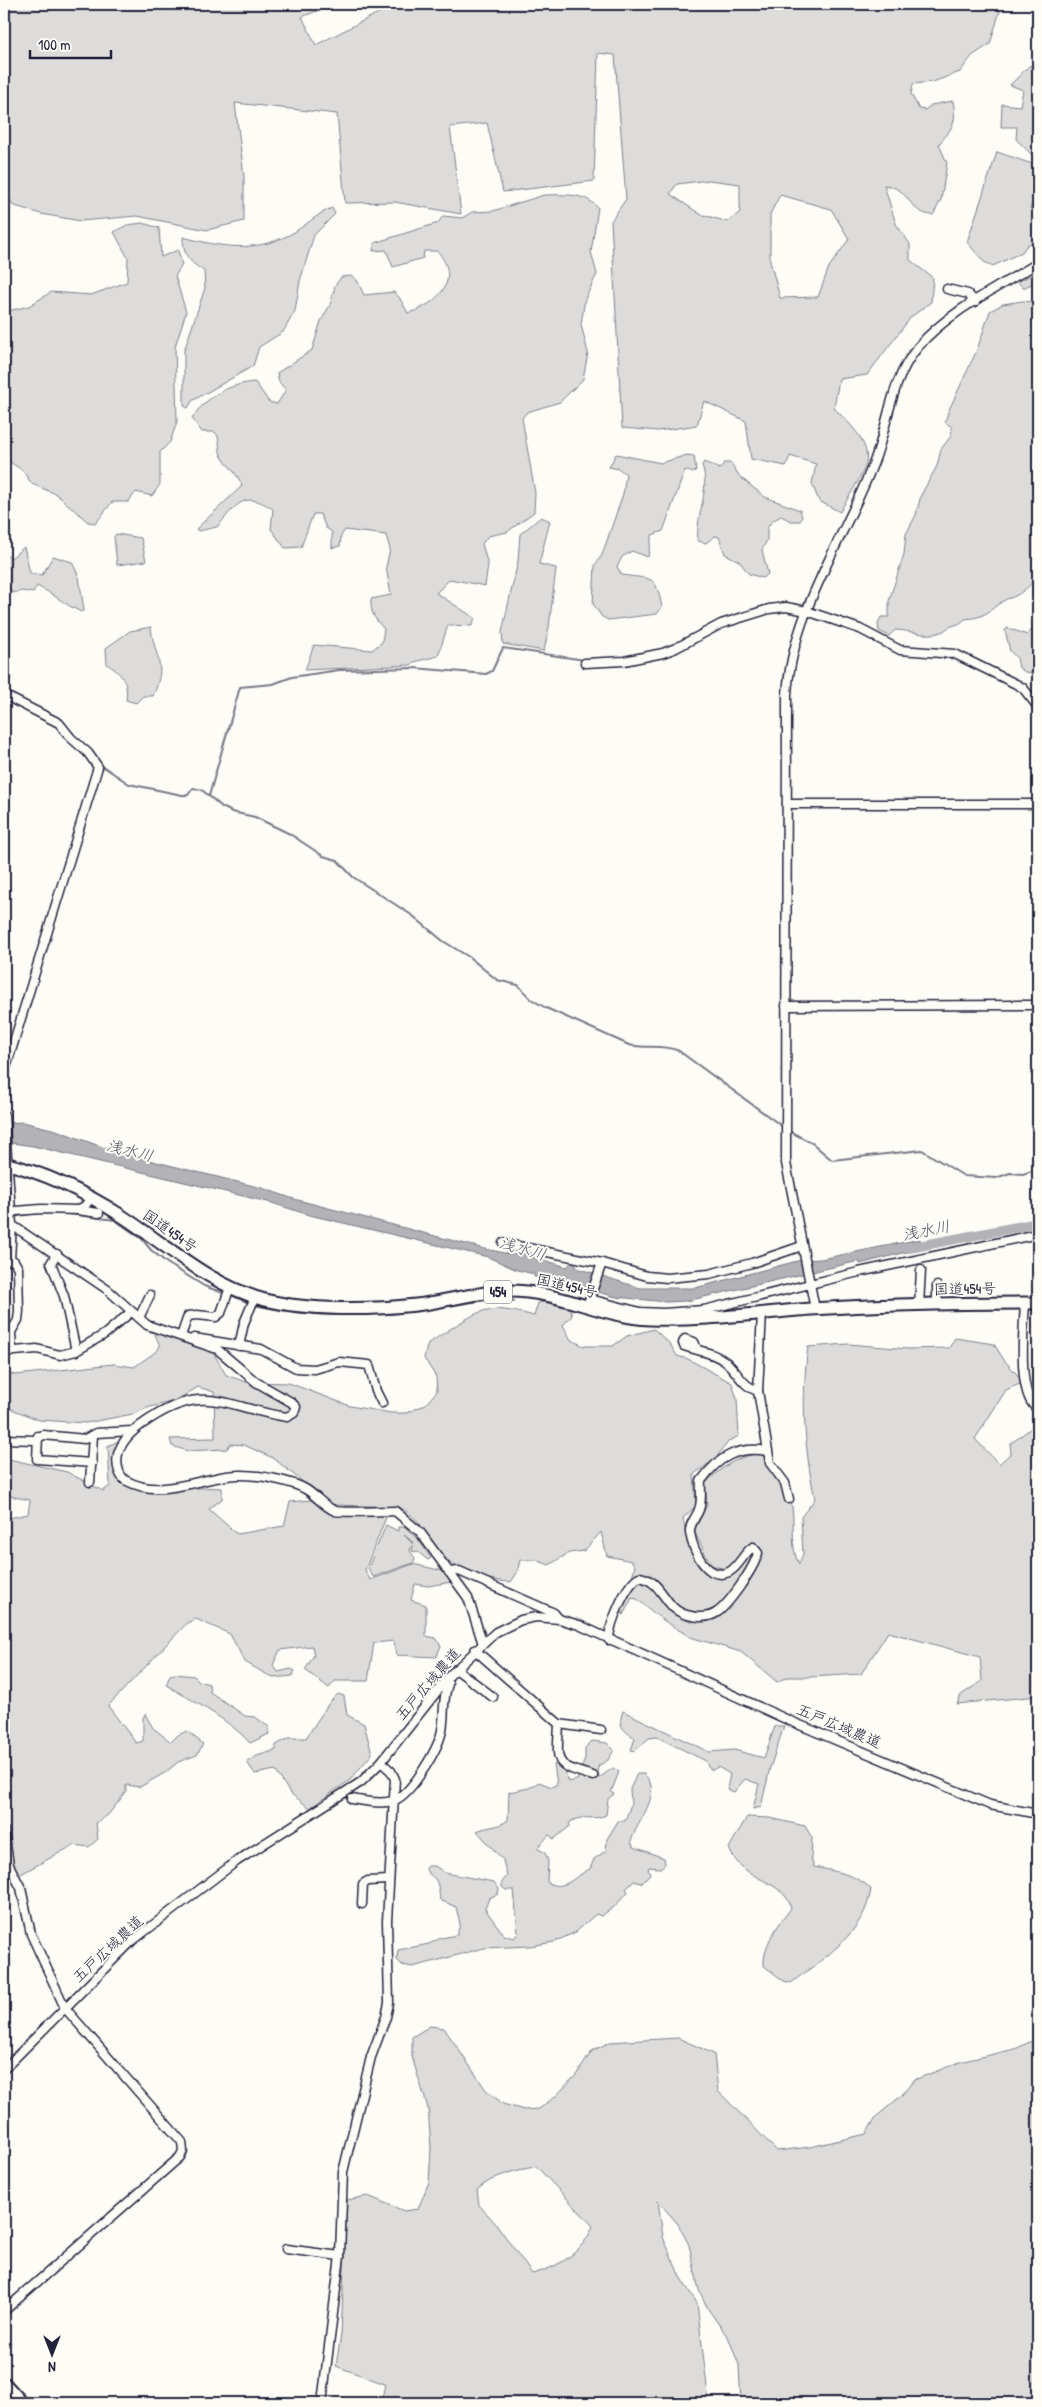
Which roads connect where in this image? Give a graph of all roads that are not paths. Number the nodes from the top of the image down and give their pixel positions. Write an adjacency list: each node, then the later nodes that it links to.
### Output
1 (1038, 263): 3 (street)
2 (947, 289): 3 (street)
3 (975, 302): 4 (street)
4 (807, 611): 5 (street); 7 (street); 8 (street)
5 (584, 663)
6 (4, 695): 12 (street)
7 (1038, 707)
8 (787, 804): 9 (street); 10 (street)
9 (1038, 804)
10 (786, 1006): 11 (street); 22 (street)
11 (1038, 1006)
12 (4, 1074)
13 (4, 1115): 14 (street)
14 (6, 1164): 15 (highway, 国道454号 / 454); 17 (street)
15 (91, 1197): 16 (street); 29 (highway, 国道454号 / 454)
16 (77, 1210): 17 (street); 18 (street)
17 (7, 1212): 19 (street)
18 (99, 1213)
19 (12, 1225): 23 (street); 24 (street)
20 (1038, 1234): 27 (street)
21 (503, 1243): 25 (street)
22 (802, 1248): 25 (street); 27 (street)
23 (57, 1254): 38 (street); 44 (street)
24 (7, 1260): 45 (street)
25 (602, 1266): 32 (street)
26 (921, 1270): 36 (street)
27 (810, 1283): 32 (street); 37 (street)
28 (938, 1286): 35 (street)
29 (230, 1287): 31 (highway, 国道454号 / 454); 41 (street)
30 (150, 1295): 40 (street)
31 (255, 1296): 32 (highway, 国道454号 / 454); 42 (street)
32 (589, 1300): 39 (highway, 国道454号 / 454)
33 (1025, 1303): 34 (highway, 国道454号 / 454); 35 (highway, 国道454号 / 454); 49 (street)
34 (1038, 1303)
35 (937, 1304): 36 (highway, 国道454号 / 454)
36 (919, 1305): 37 (highway, 国道454号 / 454)
37 (815, 1309): 39 (highway, 国道454号 / 454)
38 (130, 1312): 40 (street); 44 (street)
39 (762, 1313): 47 (street)
40 (139, 1318): 41 (street)
41 (179, 1336): 42 (street); 50 (street)
42 (239, 1346): 48 (street)
43 (697, 1349): 47 (street)
44 (76, 1350): 45 (street)
45 (12, 1351): 46 (street)
46 (4, 1352)
47 (758, 1391): 54 (street)
48 (382, 1403)
49 (1038, 1409)
50 (132, 1432): 51 (street); 58 (street)
51 (93, 1435): 52 (street); 55 (street)
52 (38, 1436): 53 (street); 55 (street)
53 (4, 1439)
54 (767, 1451): 57 (street); 60 (street)
55 (92, 1463): 56 (street)
56 (90, 1482)
57 (789, 1499)
58 (449, 1572): 59 (street); 61 (street)
59 (559, 1619): 60 (street, 五戸広域農道); 61 (street, 五戸広域農道)
60 (609, 1640): 72 (street, 五戸広域農道)
61 (483, 1644): 62 (street, 五戸広域農道)
62 (475, 1650): 63 (street, 五戸広域農道); 66 (street)
63 (456, 1668): 65 (street); 68 (street, 五戸広域農道)
64 (448, 1684): 71 (street)
65 (492, 1697)
66 (558, 1724): 67 (street); 69 (street)
67 (601, 1730)
68 (381, 1762): 71 (street); 76 (street, 五戸広域農道)
69 (593, 1776)
70 (352, 1799): 71 (street)
71 (394, 1800): 74 (street)
72 (1038, 1814)
73 (4, 1831): 76 (street)
74 (389, 1880): 75 (street); 79 (street)
75 (362, 1904)
76 (65, 2008): 77 (street, 五戸広域農道); 80 (street)
77 (4, 2069)
78 (286, 2249): 79 (street)
79 (340, 2256): 83 (street)
80 (4, 2311)
81 (4, 2382): 82 (main road)
82 (23, 2403)
83 (322, 2403)

